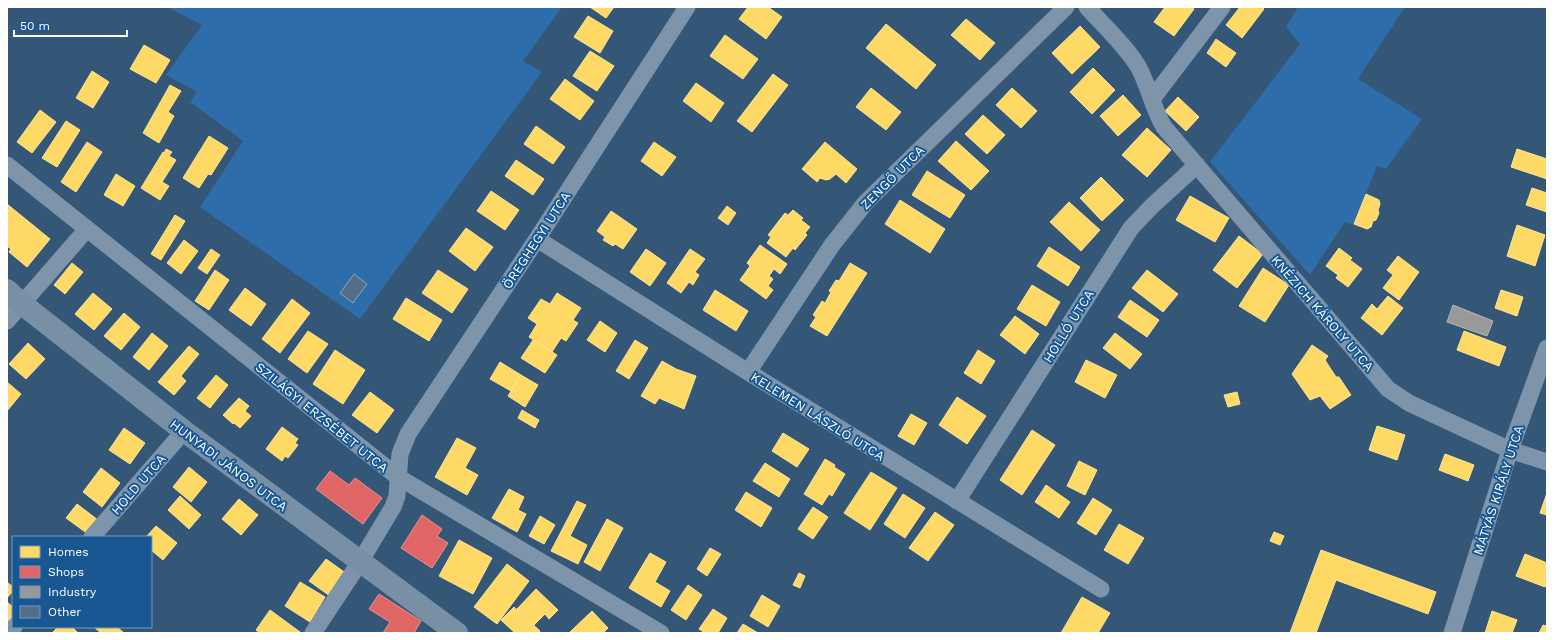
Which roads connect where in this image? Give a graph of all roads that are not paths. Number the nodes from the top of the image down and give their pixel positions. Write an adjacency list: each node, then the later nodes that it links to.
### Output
1 (687, 7): 9 (street, ÖREGHEGYI UTCA)
2 (1066, 7): 13 (street, ZENGŐ UTCA)
3 (1087, 7): 5 (street, KNÉZICH KÁROLY UTCA)
4 (1222, 7): 5 (street)
5 (1152, 99): 7 (street, KNÉZICH KÁROLY UTCA)
6 (7, 165): 8 (street, SZILÁGYI ERZSÉBET UTCA)
7 (1197, 165): 15 (street, KNÉZICH KÁROLY UTCA); 18 (street, HOLLÓ UTCA)
8 (87, 229): 10 (street); 17 (street, SZILÁGYI ERZSÉBET UTCA)
9 (537, 239): 13 (street, KELEMEN LÁSZLÓ UTCA); 17 (street, ÖREGHEGYI UTCA)
10 (14, 297): 11 (street); 14 (street, HUNYADI JÁNOS UTCA)
11 (7, 321)
12 (1547, 348): 15 (street, MÁTYÁS KIRÁLY UTCA)
13 (748, 372): 18 (street, KELEMEN LÁSZLÓ UTCA)
14 (184, 431): 19 (street, HOLD UTCA); 20 (street, HUNYADI JÁNOS UTCA)
15 (1510, 450): 16 (street, KNÉZICH KÁROLY UTCA); 25 (street, MÁTYÁS KIRÁLY UTCA)
16 (1547, 462)
17 (398, 477): 20 (street, ÖREGHEGYI UTCA); 22 (street, SZILÁGYI ERZSÉBET UTCA)
18 (957, 501): 21 (street, KELEMEN LÁSZLÓ UTCA)
19 (93, 536)
20 (360, 562): 23 (street, ÖREGHEGYI UTCA); 24 (street, HUNYADI JÁNOS UTCA)
21 (1101, 589)
22 (648, 630)
23 (313, 633)
24 (457, 633)
25 (1452, 633)

